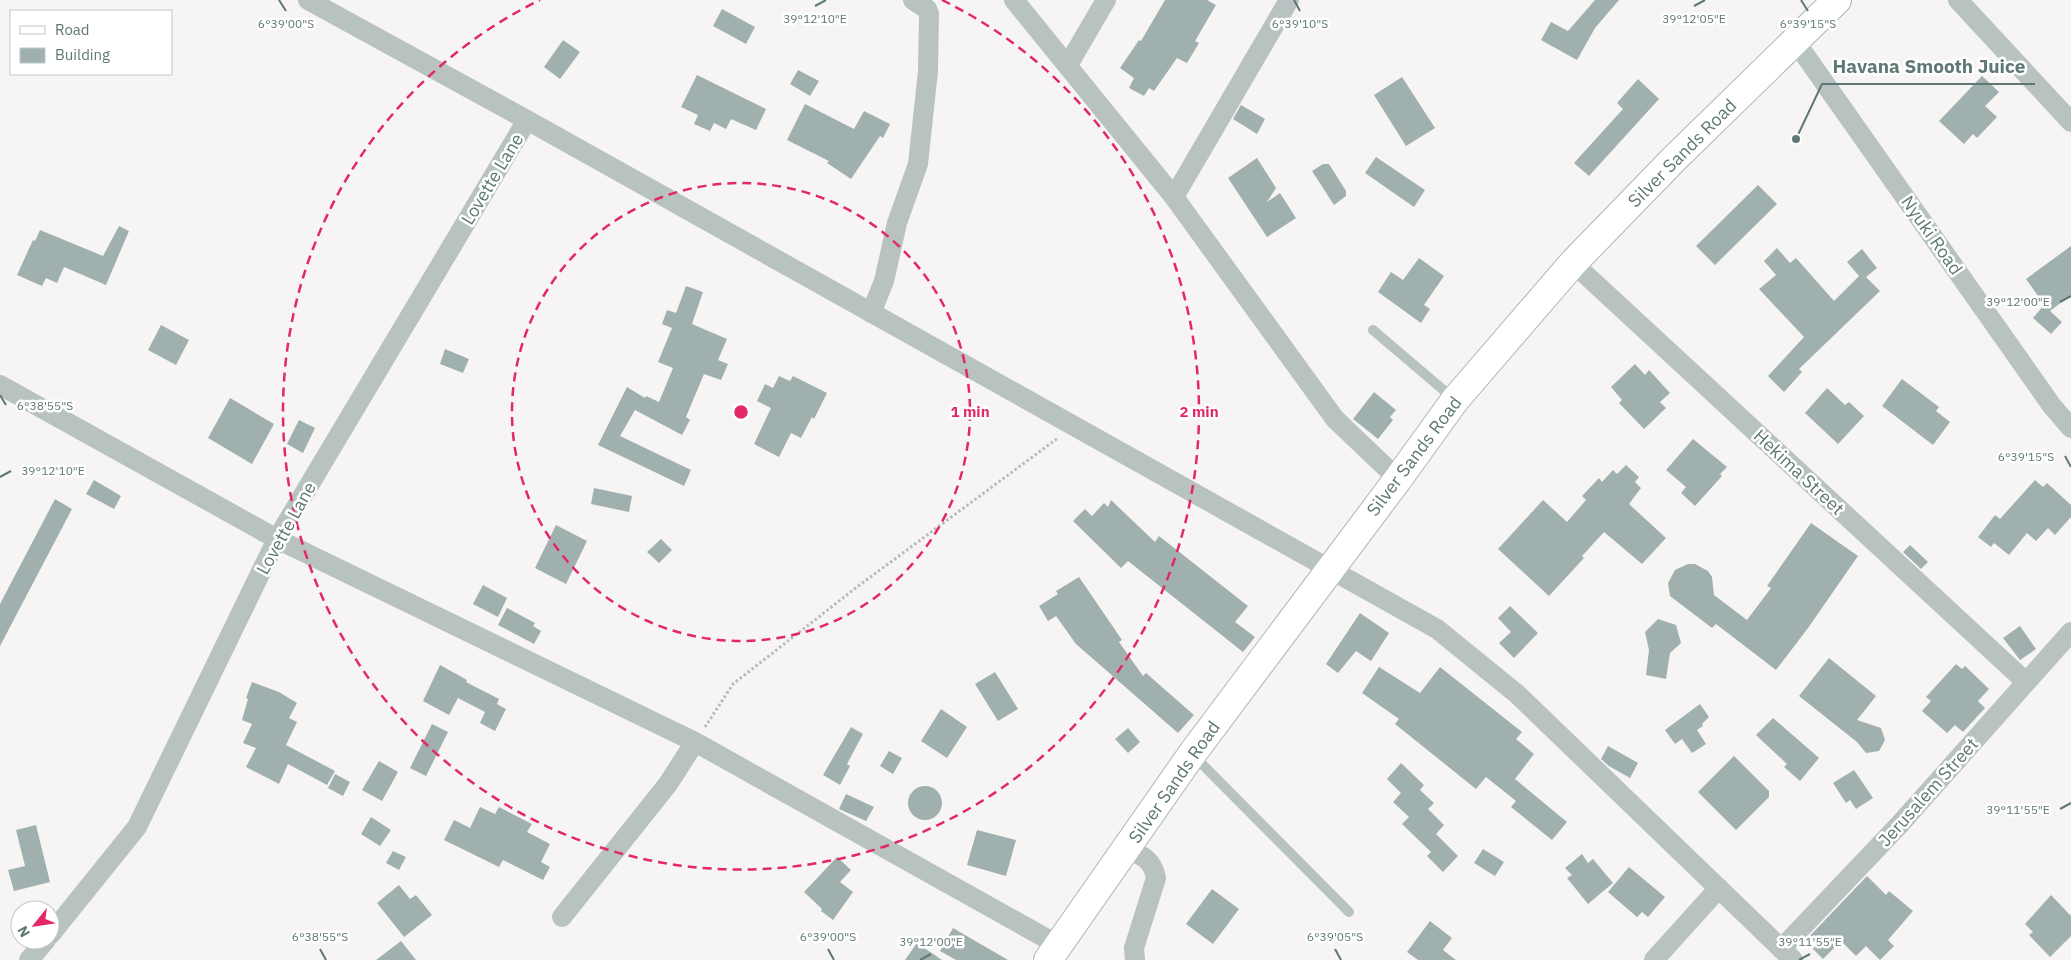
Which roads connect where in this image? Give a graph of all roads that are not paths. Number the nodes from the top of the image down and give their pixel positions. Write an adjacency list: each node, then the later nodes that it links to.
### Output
1 (308, 0): 10 (street)
2 (913, 0): 14 (street)
3 (1014, 0): 9 (street)
4 (1106, 0): 9 (street)
5 (1288, 0): 12 (street)
6 (1837, 0): 8 (street, Silver Sands Road)
7 (1958, 0): 11 (street)
8 (1795, 41): 13 (street, Silver Sands Road); 18 (street, Nyuki Road)
9 (1068, 65): 12 (street)
10 (527, 120): 14 (street); 20 (street, Lovette Lane)
11 (2071, 122)
12 (1174, 197): 19 (street)
13 (1573, 263): 17 (street, Silver Sands Road); 23 (street, Hekima Street)
14 (871, 313): 21 (street)
15 (1373, 330): 17 (lane)
16 (0, 385): 20 (street)
17 (1455, 400): 19 (street, Silver Sands Road)
18 (2071, 428)
19 (1398, 480): 21 (street, Silver Sands Road)
20 (277, 539): 24 (street); 30 (street, Lovette Lane)
21 (1329, 569): 25 (street, Silver Sands Road); 27 (street)
22 (2071, 632): 23 (street, Jerusalem Street)
23 (2026, 682): 33 (street, Jerusalem Street)
24 (695, 742): 29 (street); 32 (street)
25 (1192, 754): 26 (street, Silver Sands Road); 28 (lane)
26 (1127, 849): 32 (street, Silver Sands Road); 35 (street)
27 (1718, 888): 33 (street); 36 (street)
28 (1349, 912)
29 (562, 917)
30 (60, 923)
31 (38, 950): 34 (street)
32 (1053, 952)
33 (1787, 954)
34 (29, 960)
35 (1136, 960)
36 (1654, 960)

